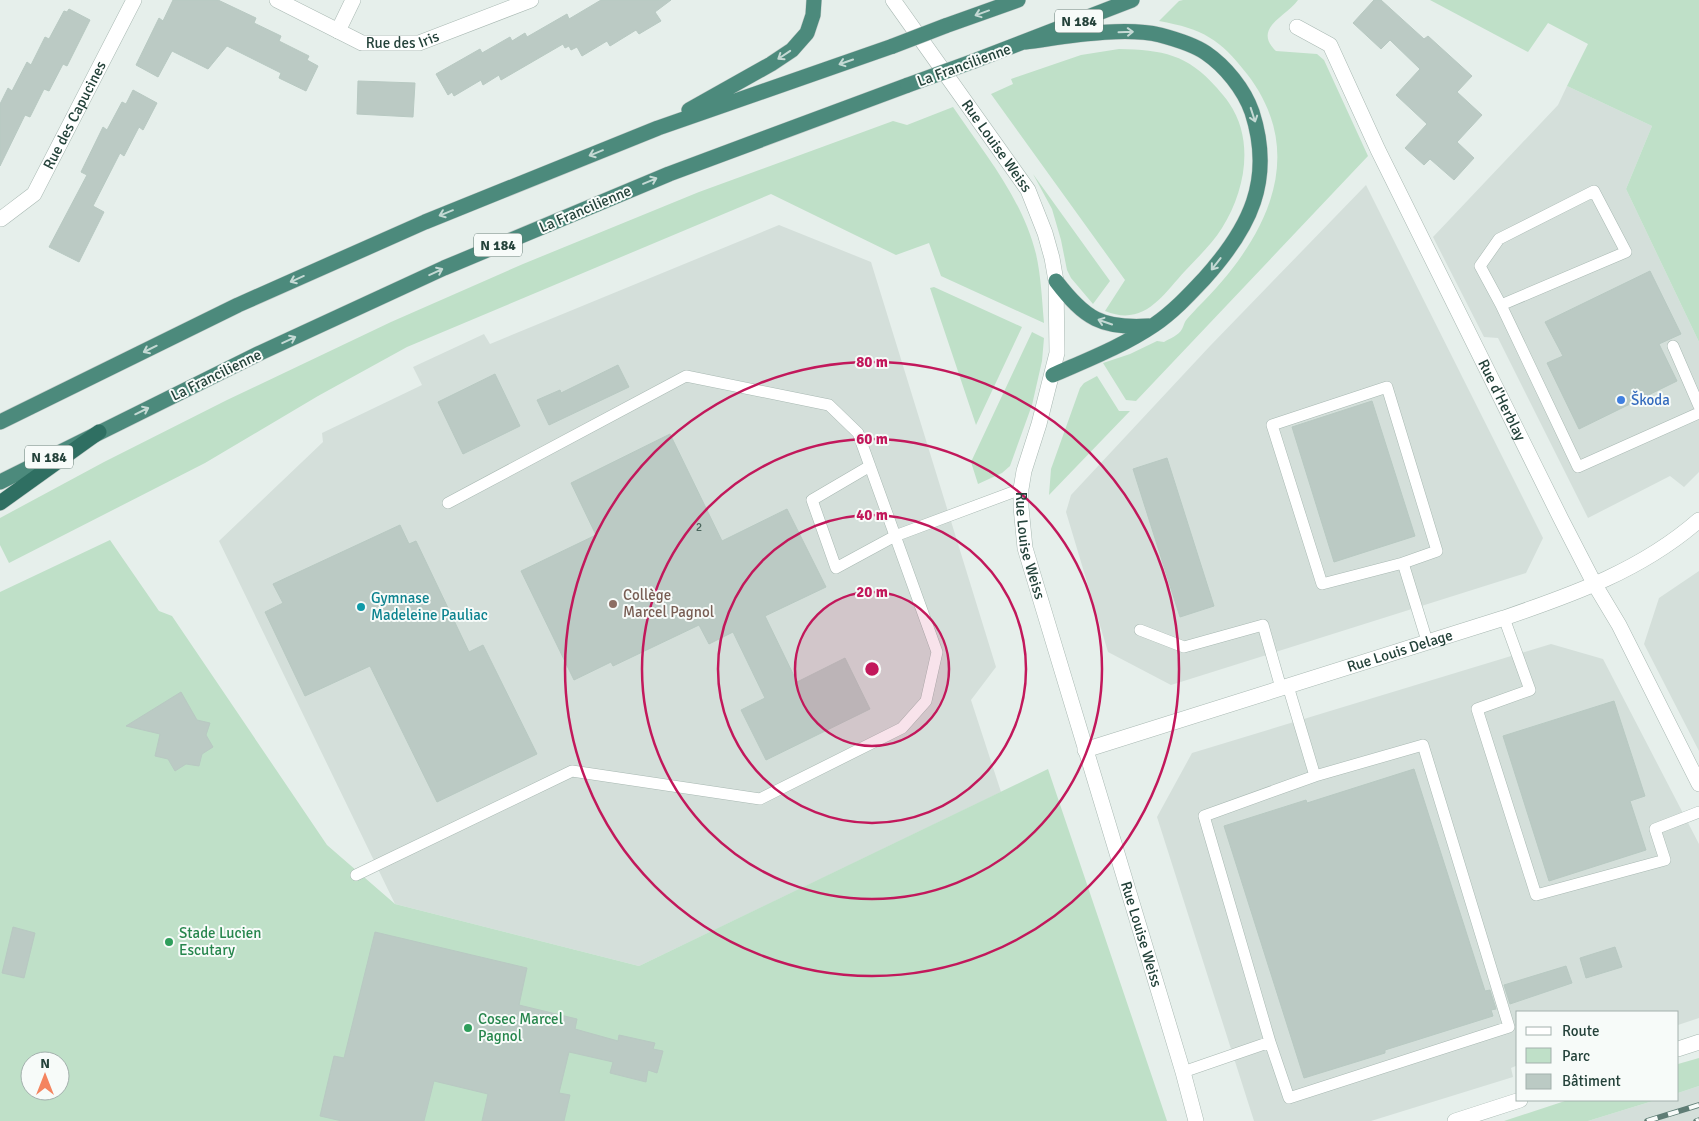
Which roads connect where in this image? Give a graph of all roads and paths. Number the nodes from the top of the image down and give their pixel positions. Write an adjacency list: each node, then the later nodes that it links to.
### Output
1 (134, 0): 13 (street, Rue des Capucines)
2 (277, 0): 10 (street, Rue des Iris)
3 (353, 0): 10 (street)
4 (531, 0): 10 (street, Rue des Iris)
5 (814, 0): 12 (highway, one-way to 12)
6 (893, 0): 14 (street, Rue Louise Weiss)
7 (1018, 0): 12 (highway, one-way to 12, bridge)
8 (1132, 0): 11 (highway, La Francilienne / N 184)
9 (1297, 28): 31 (street, Rue d'Herblay)
10 (338, 31)
11 (1025, 42): 16 (highway, one-way to 16); 22 (highway, La Francilienne / N 184, one-way to 11, bridge)
12 (658, 128): 21 (highway, one-way to 21)
13 (1, 219)
14 (1056, 281): 16 (highway, one-way to 14); 18 (street, Rue Louise Weiss)
15 (1501, 305): 15 (lane); 20 (lane)
16 (1153, 326): 18 (highway)
17 (1673, 346): 19 (lane)
18 (1052, 374): 25 (street, Rue Louise Weiss)
19 (1699, 406)
20 (1699, 413)
21 (0, 422)
22 (99, 432): 24 (highway, La Francilienne / N 184); 26 (highway)
23 (870, 466): 27 (lane); 29 (lane); 29 (lane)
24 (0, 482)
25 (1021, 488): 29 (lane); 36 (street, Rue Louise Weiss)
26 (0, 503)
27 (448, 503)
28 (1699, 520): 31 (street, Rue Louis Delage)
29 (895, 536): 40 (lane)
30 (1404, 563): 30 (lane); 34 (lane)
31 (1596, 585): 32 (street, Rue Louis Delage); 38 (street, Rue d'Herblay)
32 (1504, 618): 34 (street, Rue Louis Delage); 39 (lane)
33 (1140, 630): 35 (lane)
34 (1427, 641): 35 (street, Rue Louis Delage)
35 (1284, 687): 36 (street, Rue Louis Delage); 37 (lane)
36 (1085, 750): 44 (street, Rue Louise Weiss)
37 (1315, 776): 41 (lane); 41 (lane)
38 (1699, 784)
39 (1699, 812)
40 (356, 875)
41 (1270, 1042): 44 (lane)
42 (1699, 1042): 43 (street)
43 (1679, 1049)
44 (1183, 1072): 46 (street, Rue Louise Weiss)
45 (1517, 1101): 47 (street)
46 (1196, 1121)
47 (1455, 1121)

